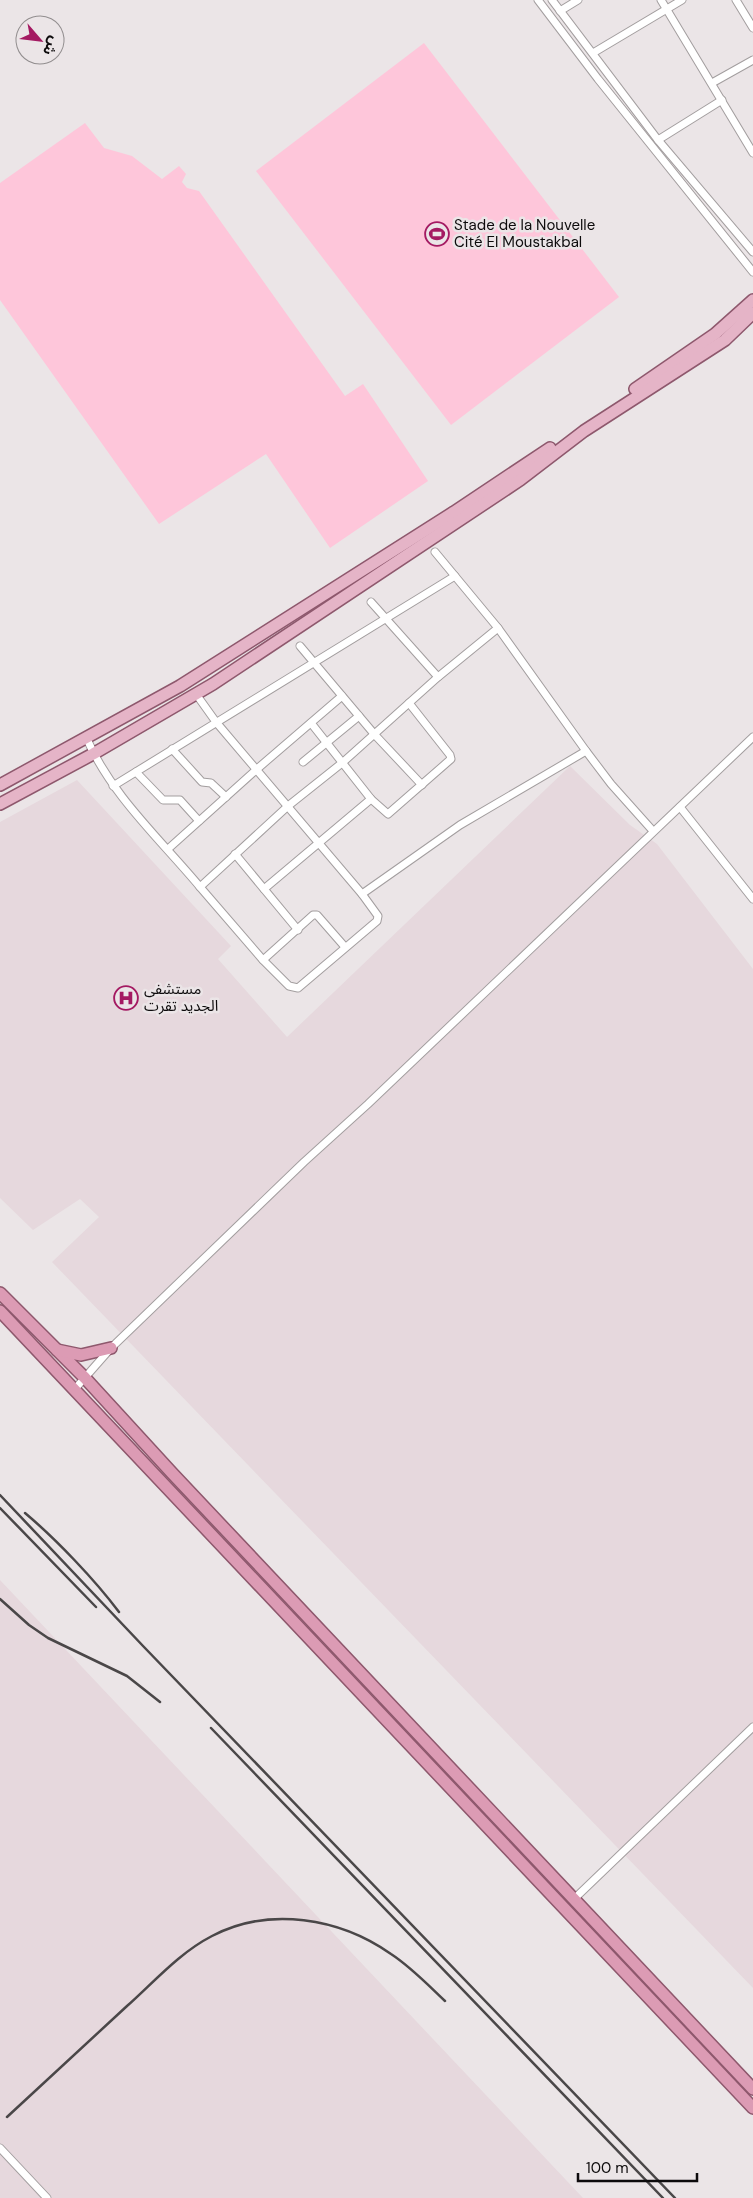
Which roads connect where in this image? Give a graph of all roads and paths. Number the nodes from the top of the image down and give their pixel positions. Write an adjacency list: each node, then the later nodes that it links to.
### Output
1 (538, 0): 18 (street)
2 (552, 0): 8 (street)
3 (578, 0): 8 (street)
4 (661, 0): 7 (street)
5 (682, 0): 7 (street)
6 (736, 0): 9 (street)
7 (666, 9): 10 (street); 12 (street)
8 (560, 11): 10 (street)
9 (753, 28)
10 (592, 53): 14 (street)
11 (753, 60): 12 (street)
12 (712, 83): 13 (street)
13 (722, 100): 14 (street); 15 (street)
14 (658, 140): 17 (street)
15 (750, 142): 16 (street)
16 (753, 152)
17 (753, 252)
18 (753, 272)
19 (753, 300): 21 (main road)
20 (753, 313): 21 (main road)
21 (517, 476): 22 (main road)
22 (457, 516): 31 (main road); 38 (main road)
23 (435, 552): 24 (street)
24 (455, 576): 26 (street); 27 (street)
25 (371, 602): 26 (street)
26 (385, 619): 29 (street); 30 (street)
27 (498, 628): 30 (street); 42 (street)
28 (300, 646): 29 (street)
29 (313, 663): 32 (street); 35 (street)
30 (438, 677): 33 (street)
31 (196, 694): 35 (street); 43 (main road)
32 (342, 696): 34 (street); 36 (street)
33 (409, 703): 37 (street); 49 (street)
34 (359, 716): 37 (street); 40 (street)
35 (216, 722): 41 (street); 46 (street)
36 (311, 723): 40 (street); 46 (street)
37 (375, 735): 45 (street); 49 (street)
38 (86, 737): 43 (street); 48 (main road)
39 (753, 737): 55 (street)
40 (327, 743): 44 (street); 45 (street)
41 (172, 749): 47 (street); 51 (street)
42 (586, 751): 57 (street); 63 (street)
43 (93, 754): 50 (street); 53 (main road)
44 (303, 762)
45 (342, 763): 52 (street); 54 (street)
46 (257, 769): 51 (street); 54 (street)
47 (136, 772): 50 (street); 56 (street)
48 (0, 785)
49 (422, 785): 52 (street)
50 (113, 786): 59 (street)
51 (226, 797): 56 (street)
52 (370, 799): 58 (street)
53 (0, 804)
54 (288, 806): 58 (street); 60 (street)
55 (680, 807): 57 (street); 64 (street)
56 (199, 821): 59 (street)
57 (653, 831): 70 (street)
58 (319, 842): 62 (street); 63 (street)
59 (168, 849): 61 (street)
60 (235, 854): 61 (street); 62 (street)
61 (200, 887): 67 (street)
62 (264, 889): 65 (street)
63 (362, 894): 66 (street)
64 (753, 900)
65 (298, 930): 66 (street); 67 (street)
66 (345, 947): 67 (street)
67 (263, 960)
68 (0, 1294): 71 (highway)
69 (0, 1311): 73 (highway)
70 (111, 1348): 71 (highway); 72 (street)
71 (56, 1350): 72 (highway)
72 (85, 1378): 73 (street); 74 (highway)
73 (74, 1390): 75 (highway)
74 (226, 1530): 75 (highway); 77 (highway)
75 (216, 1539): 79 (highway)
76 (753, 1727): 77 (street)
77 (573, 1900): 78 (highway)
78 (753, 2089)
79 (753, 2108)
80 (0, 2148): 81 (street)
81 (47, 2198)

